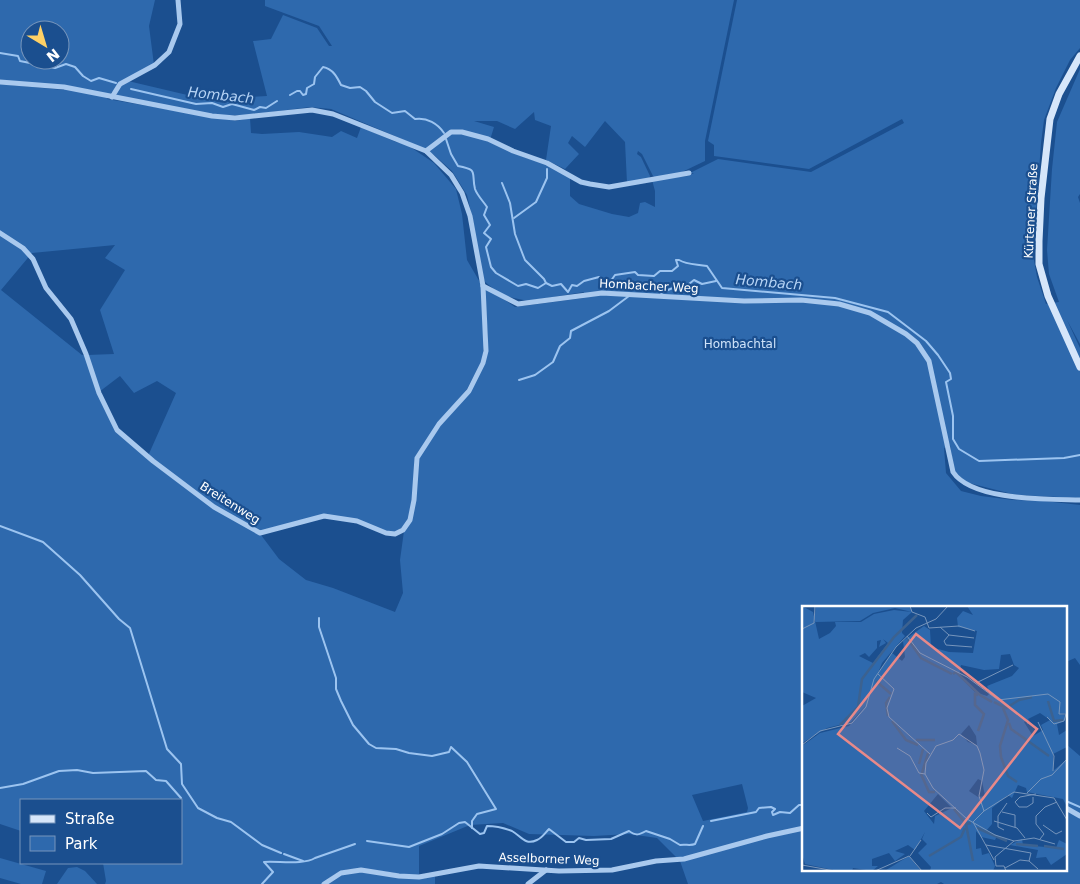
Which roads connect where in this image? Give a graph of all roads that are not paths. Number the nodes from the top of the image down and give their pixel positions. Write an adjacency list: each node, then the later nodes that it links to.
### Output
1 (178, 0): 4 (street)
2 (1080, 56): 9 (main road, Kürtener Straße)
3 (0, 82): 4 (street)
4 (112, 97): 5 (street)
5 (426, 151): 6 (street); 8 (street)
6 (689, 173)
7 (0, 233): 8 (street, Breitenweg)
8 (483, 286): 10 (street, Hombacher Weg)
9 (1080, 367)
10 (1080, 500)
11 (1068, 809): 12 (street)
12 (1080, 816)
13 (802, 829): 14 (street, Asselborner Weg)
14 (546, 870): 15 (street, Asselborner Weg); 16 (street)
15 (324, 884)
16 (528, 884)

